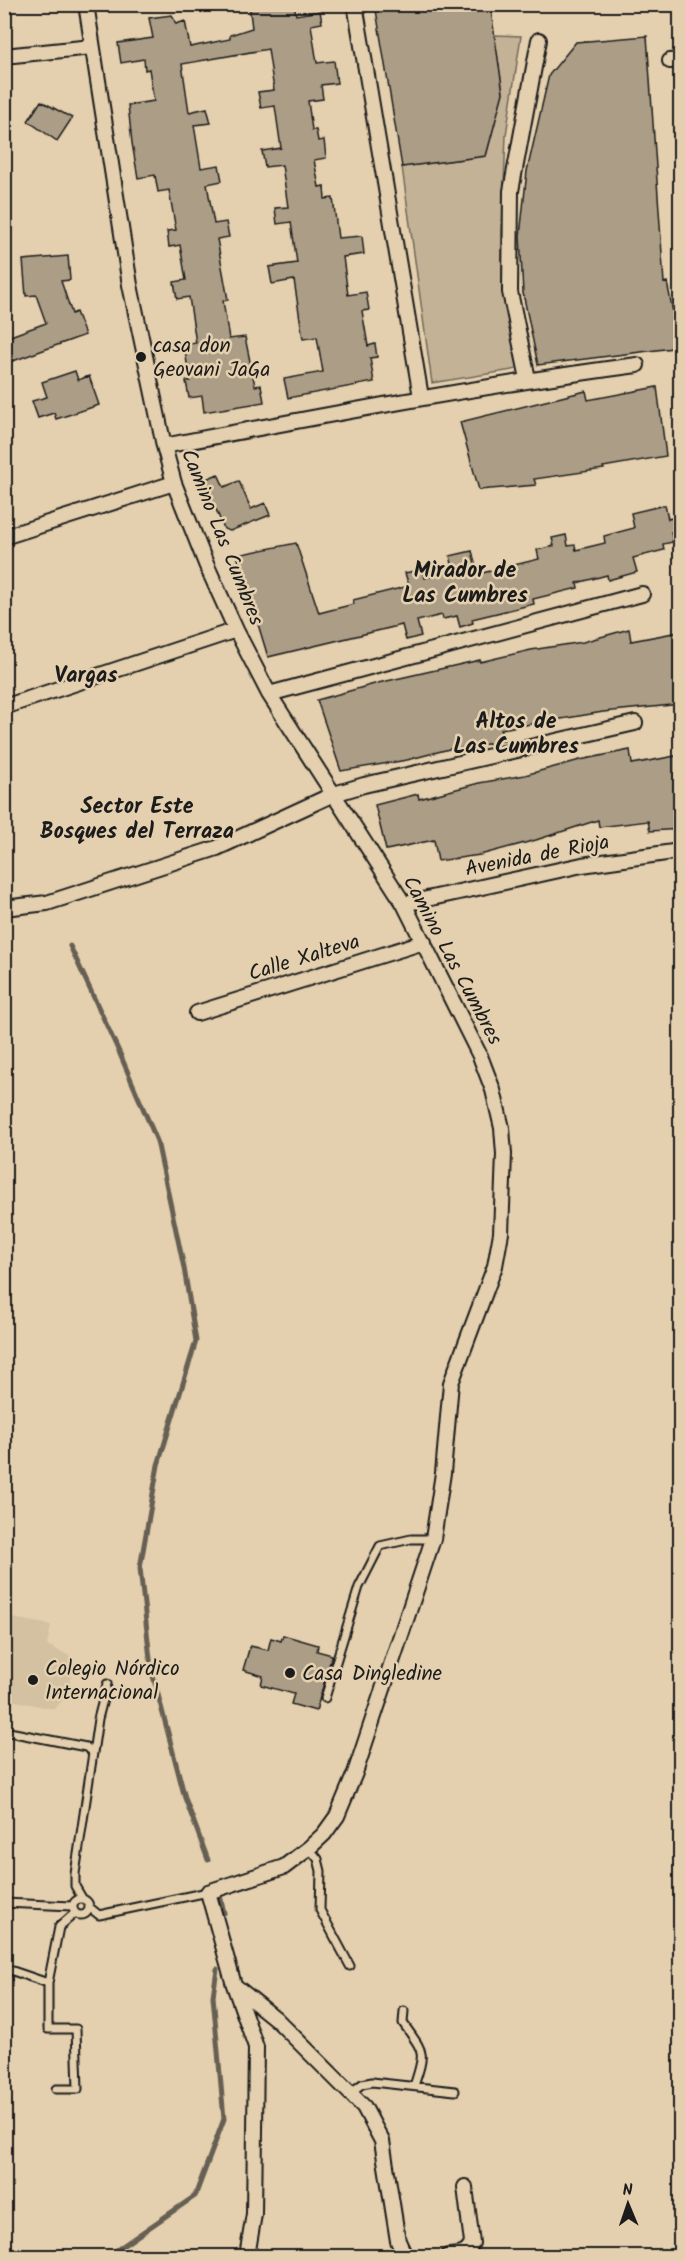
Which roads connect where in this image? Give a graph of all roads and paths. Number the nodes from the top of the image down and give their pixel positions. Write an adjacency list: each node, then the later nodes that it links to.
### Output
1 (86, 4): 4 (street, Camino Las Cumbres)
2 (355, 4): 8 (street)
3 (539, 40): 7 (street)
4 (92, 47): 5 (street); 9 (street, Camino Las Cumbres)
5 (4, 56)
6 (637, 365): 7 (street)
7 (528, 380): 8 (street)
8 (421, 397): 9 (street)
9 (164, 446): 10 (street, Camino Las Cumbres)
10 (174, 483): 11 (street); 13 (street, Camino Las Cumbres)
11 (4, 537)
12 (642, 594): 14 (street)
13 (236, 630): 14 (street, Camino Las Cumbres); 15 (street)
14 (269, 694): 17 (street, Camino Las Cumbres)
15 (4, 707)
16 (635, 723): 17 (street)
17 (334, 794): 19 (street, Camino Las Cumbres); 20 (street)
18 (681, 851): 19 (street, Avenida de Rioja)
19 (404, 904): 21 (street, Camino Las Cumbres)
20 (4, 909)
21 (424, 942): 22 (street, Calle Xalteva); 23 (street, Camino Las Cumbres)
22 (197, 1012)
23 (433, 1539): 25 (lane); 28 (street, Camino Las Cumbres)
24 (107, 1684): 27 (lane)
25 (325, 1698)
26 (4, 1731): 27 (lane)
27 (93, 1753): 30 (lane)
28 (309, 1848): 29 (street, Camino Las Cumbres); 34 (lane)
29 (208, 1892): 32 (lane); 37 (street)
30 (82, 1898): 32 (lane); 33 (lane)
31 (4, 1903): 33 (lane)
32 (89, 1907): 33 (lane)
33 (74, 1910): 36 (lane)
34 (350, 1966)
35 (4, 1968): 36 (lane)
36 (48, 1983): 40 (lane)
37 (234, 1985): 42 (street); 44 (street)
38 (404, 2011): 39 (lane)
39 (414, 2086): 41 (lane); 42 (lane)
40 (56, 2089)
41 (455, 2091)
42 (350, 2093): 45 (street)
43 (465, 2187): 46 (street)
44 (247, 2256)
45 (405, 2256)
46 (448, 2256)

